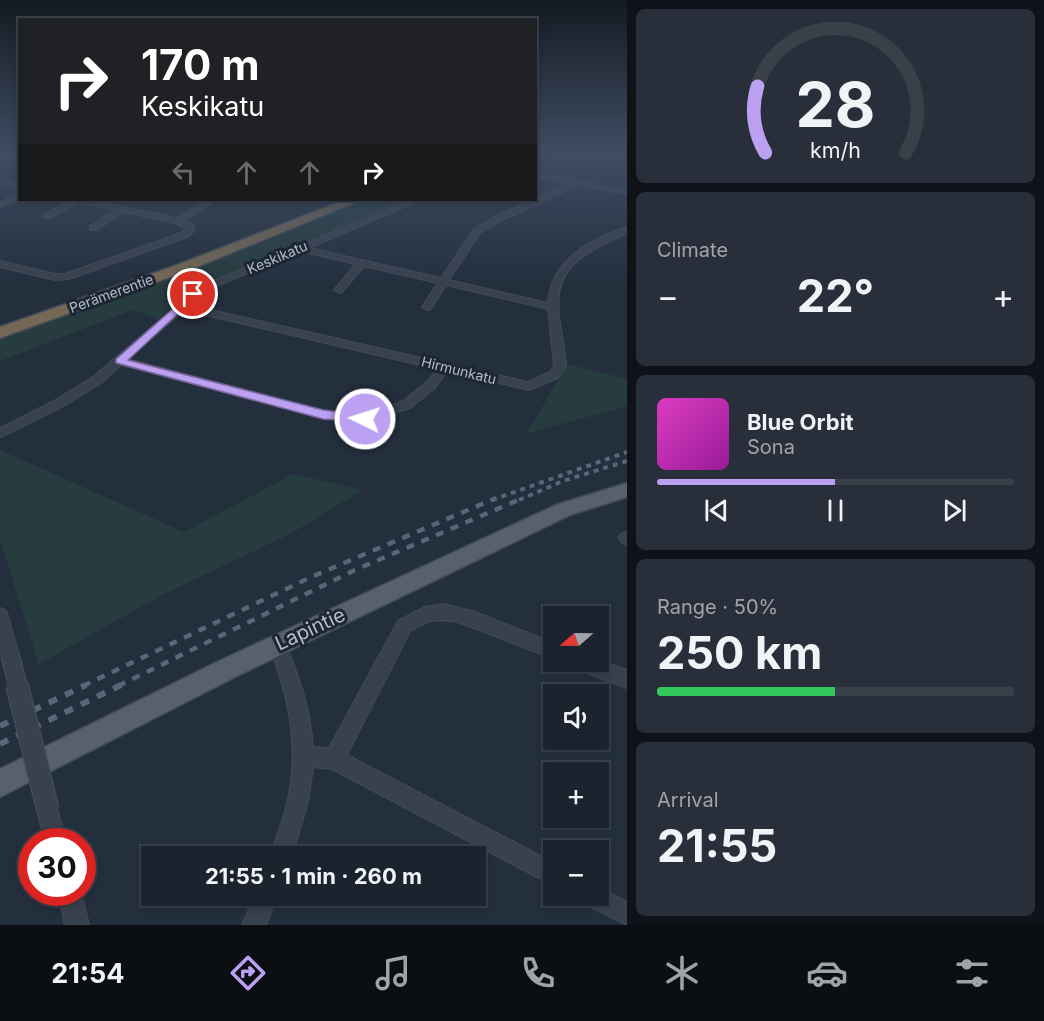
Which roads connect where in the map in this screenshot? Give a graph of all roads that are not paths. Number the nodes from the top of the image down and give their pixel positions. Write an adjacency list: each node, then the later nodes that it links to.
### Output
1 (16, 197): 9 (street)
2 (548, 197): 18 (street)
3 (77, 201): 11 (street)
4 (97, 201): 10 (street)
5 (210, 201): 12 (street)
6 (325, 201): 23 (highway, Perämerentie)
7 (352, 201): 24 (highway, Perämerentie)
8 (414, 201): 15 (street, Keskikatu)
9 (1, 205)
10 (123, 209): 12 (street); 13 (street)
11 (46, 216)
12 (178, 221): 17 (street)
13 (93, 228)
14 (627, 230): 22 (street, Hirmunkatu)
15 (298, 248): 16 (street); 20 (street, Keskikatu)
16 (362, 263): 18 (street); 19 (street)
17 (0, 264)
18 (443, 282): 21 (street); 22 (street)
19 (339, 290)
20 (180, 306): 25 (street, Keskikatu); 26 (street, Hirmunkatu)
21 (427, 307)
22 (553, 307): 26 (street, Hirmunkatu)
23 (0, 319)
24 (0, 333)
25 (120, 361): 26 (street); 27 (street, Keskikatu)
26 (445, 366)
27 (0, 433)
28 (627, 490): 30 (main road, Lapintie)
29 (0, 616): 37 (street, bridge)
30 (277, 645): 34 (street); 36 (main road, Lapintie)
31 (543, 647): 35 (street)
32 (608, 672): 33 (street)
33 (627, 679)
34 (305, 756): 35 (street); 38 (street)
35 (334, 759): 39 (street)
36 (0, 783)
37 (52, 828)
38 (285, 846)
39 (543, 869)
40 (609, 905): 43 (street)
41 (72, 906): 44 (street)
42 (262, 906): 45 (street)
43 (627, 914)
44 (77, 925)
45 (254, 925)

